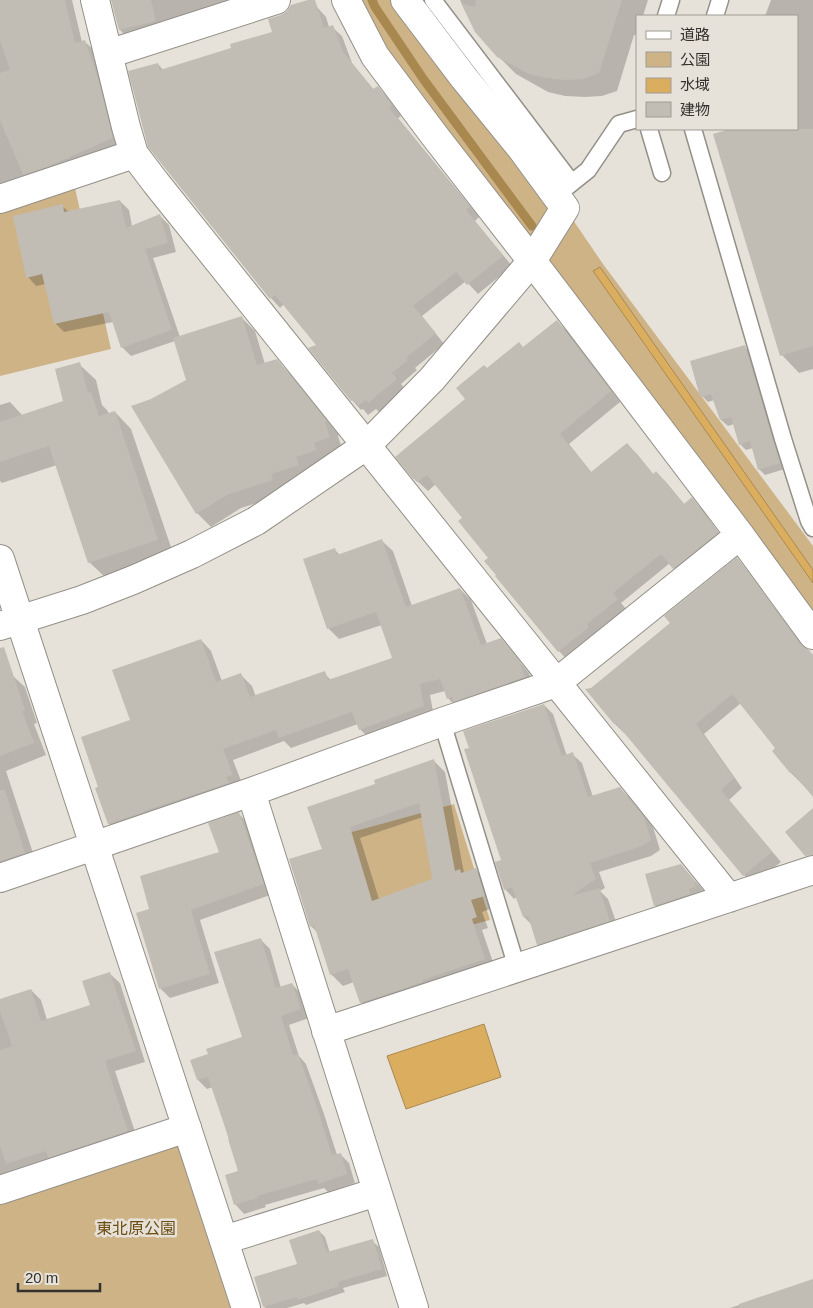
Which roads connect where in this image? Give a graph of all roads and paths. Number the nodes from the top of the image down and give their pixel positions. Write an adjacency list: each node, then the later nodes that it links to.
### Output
1 (96, 0): 11 (street)
2 (276, 0): 8 (street)
3 (346, 0): 19 (street)
4 (405, 0): 17 (street)
5 (433, 0): 17 (lane)
6 (671, 0): 9 (lane)
7 (720, 0): 10 (lane)
8 (226, 7): 11 (street)
9 (666, 15)
10 (715, 15)
11 (108, 54): 15 (street)
12 (635, 115): 17 (lane)
13 (649, 130): 16 (lane)
14 (693, 130): 21 (lane)
15 (134, 154): 18 (street); 20 (street)
16 (662, 173)
17 (564, 190): 19 (street)
18 (0, 199)
19 (532, 261): 20 (street); 22 (street)
20 (367, 445): 24 (street); 26 (street)
21 (813, 528)
22 (740, 535): 25 (street); 26 (street)
23 (0, 559): 24 (street)
24 (10, 623): 29 (street)
25 (813, 635)
26 (556, 683): 27 (street); 32 (street)
27 (442, 722): 28 (street); 33 (lane)
28 (251, 792): 29 (street); 34 (street)
29 (95, 845): 31 (street); 35 (street)
30 (813, 870): 32 (street)
31 (0, 878)
32 (729, 898): 33 (street)
33 (517, 968): 34 (street)
34 (326, 1031): 37 (street)
35 (187, 1128): 36 (street); 38 (street)
36 (0, 1190)
37 (377, 1192): 38 (street); 40 (street)
38 (224, 1240): 39 (street)
39 (246, 1308)
40 (414, 1308)

